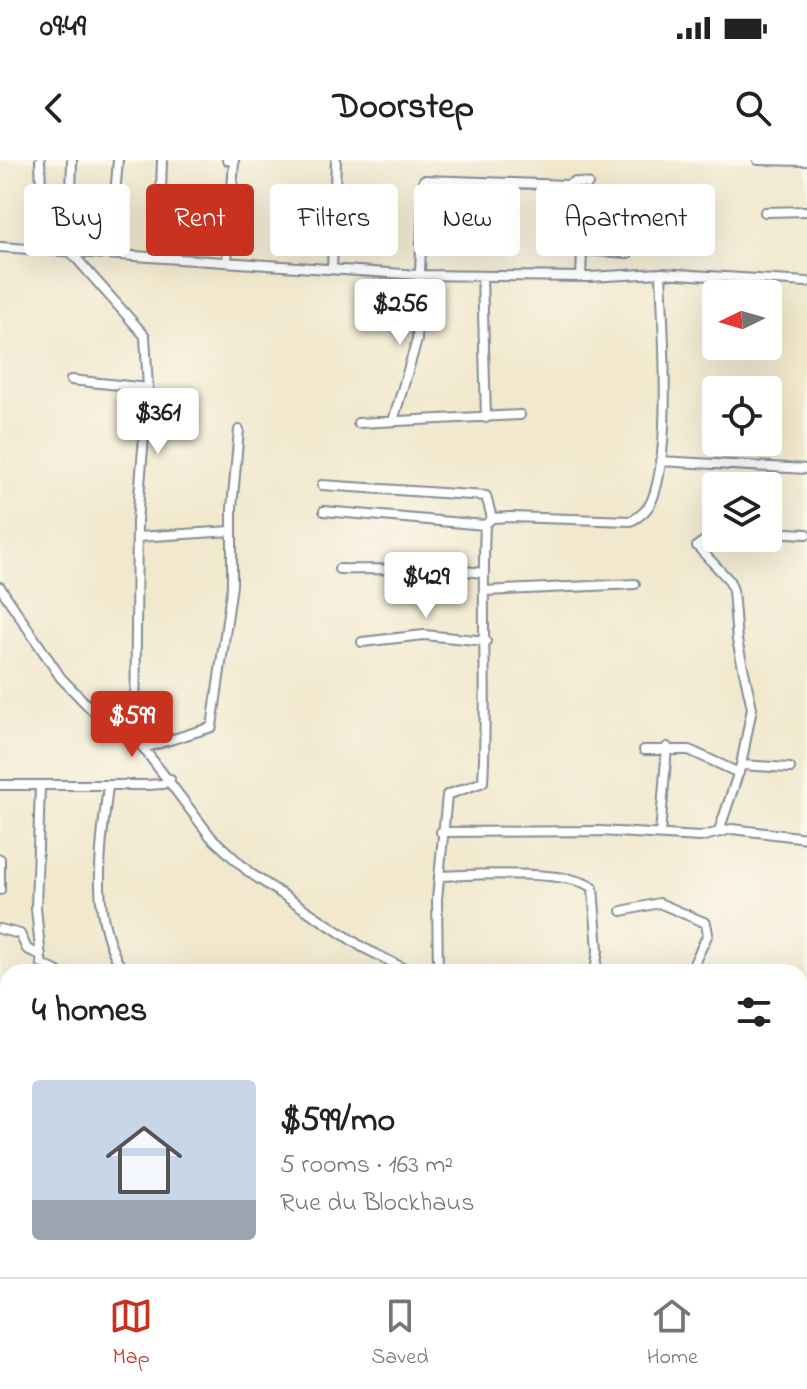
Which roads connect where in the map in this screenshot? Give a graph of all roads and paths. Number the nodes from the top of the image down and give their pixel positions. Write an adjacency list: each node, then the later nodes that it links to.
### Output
1 (40, 160): 9 (street)
2 (72, 160): 10 (street)
3 (118, 160): 11 (street)
4 (162, 160): 22 (street)
5 (227, 160): 23 (street)
6 (336, 160): 24 (street)
7 (758, 160): 8 (street)
8 (807, 161)
9 (41, 184)
10 (71, 184)
11 (116, 184)
12 (538, 184): 26 (street)
13 (569, 184): 14 (street)
14 (588, 184)
15 (807, 211): 16 (street)
16 (765, 212)
17 (0, 247): 18 (street)
18 (24, 247)
19 (130, 255): 22 (street)
20 (74, 256): 31 (street)
21 (582, 256): 28 (street)
22 (159, 257): 23 (street)
23 (227, 262): 24 (street)
24 (332, 269): 26 (street)
25 (661, 273): 28 (street); 29 (street); 37 (street)
26 (418, 275): 27 (street); 34 (street)
27 (482, 276): 28 (street); 33 (street)
28 (581, 277)
29 (807, 282)
30 (71, 380): 31 (street)
31 (148, 388): 45 (street)
32 (520, 415): 33 (street)
33 (486, 418): 34 (street)
34 (393, 421): 35 (street)
35 (358, 423)
36 (239, 430): 42 (street)
37 (660, 461): 38 (street); 41 (street)
38 (807, 469)
39 (322, 485): 41 (street)
40 (324, 511): 41 (street)
41 (488, 521): 48 (street)
42 (232, 531): 45 (street); 56 (street)
43 (782, 533): 44 (street)
44 (807, 534)
45 (137, 537): 54 (street)
46 (703, 552): 59 (street)
47 (339, 569): 48 (street)
48 (483, 573): 51 (street)
49 (635, 584): 51 (street)
50 (0, 587): 54 (street)
51 (484, 591): 52 (street)
52 (486, 641): 53 (street); 65 (street)
53 (362, 642)
54 (135, 737): 56 (street)
55 (667, 747): 57 (street); 59 (street); 66 (street)
56 (144, 748): 60 (street)
57 (644, 750)
58 (790, 768): 59 (street)
59 (740, 769): 64 (street)
60 (170, 779): 63 (street); 76 (street)
61 (0, 785): 62 (street)
62 (40, 786): 63 (street); 73 (street)
63 (108, 786): 75 (street)
64 (719, 831): 66 (street); 67 (street)
65 (441, 832): 66 (street); 69 (street)
66 (660, 834)
67 (807, 838)
68 (0, 859): 70 (street)
69 (439, 876): 77 (street); 78 (street)
70 (0, 890)
71 (622, 911): 79 (street)
72 (0, 929): 73 (street)
73 (41, 955): 74 (street)
74 (42, 964)
75 (119, 964)
76 (395, 964)
77 (438, 964)
78 (596, 964)
79 (694, 964)

